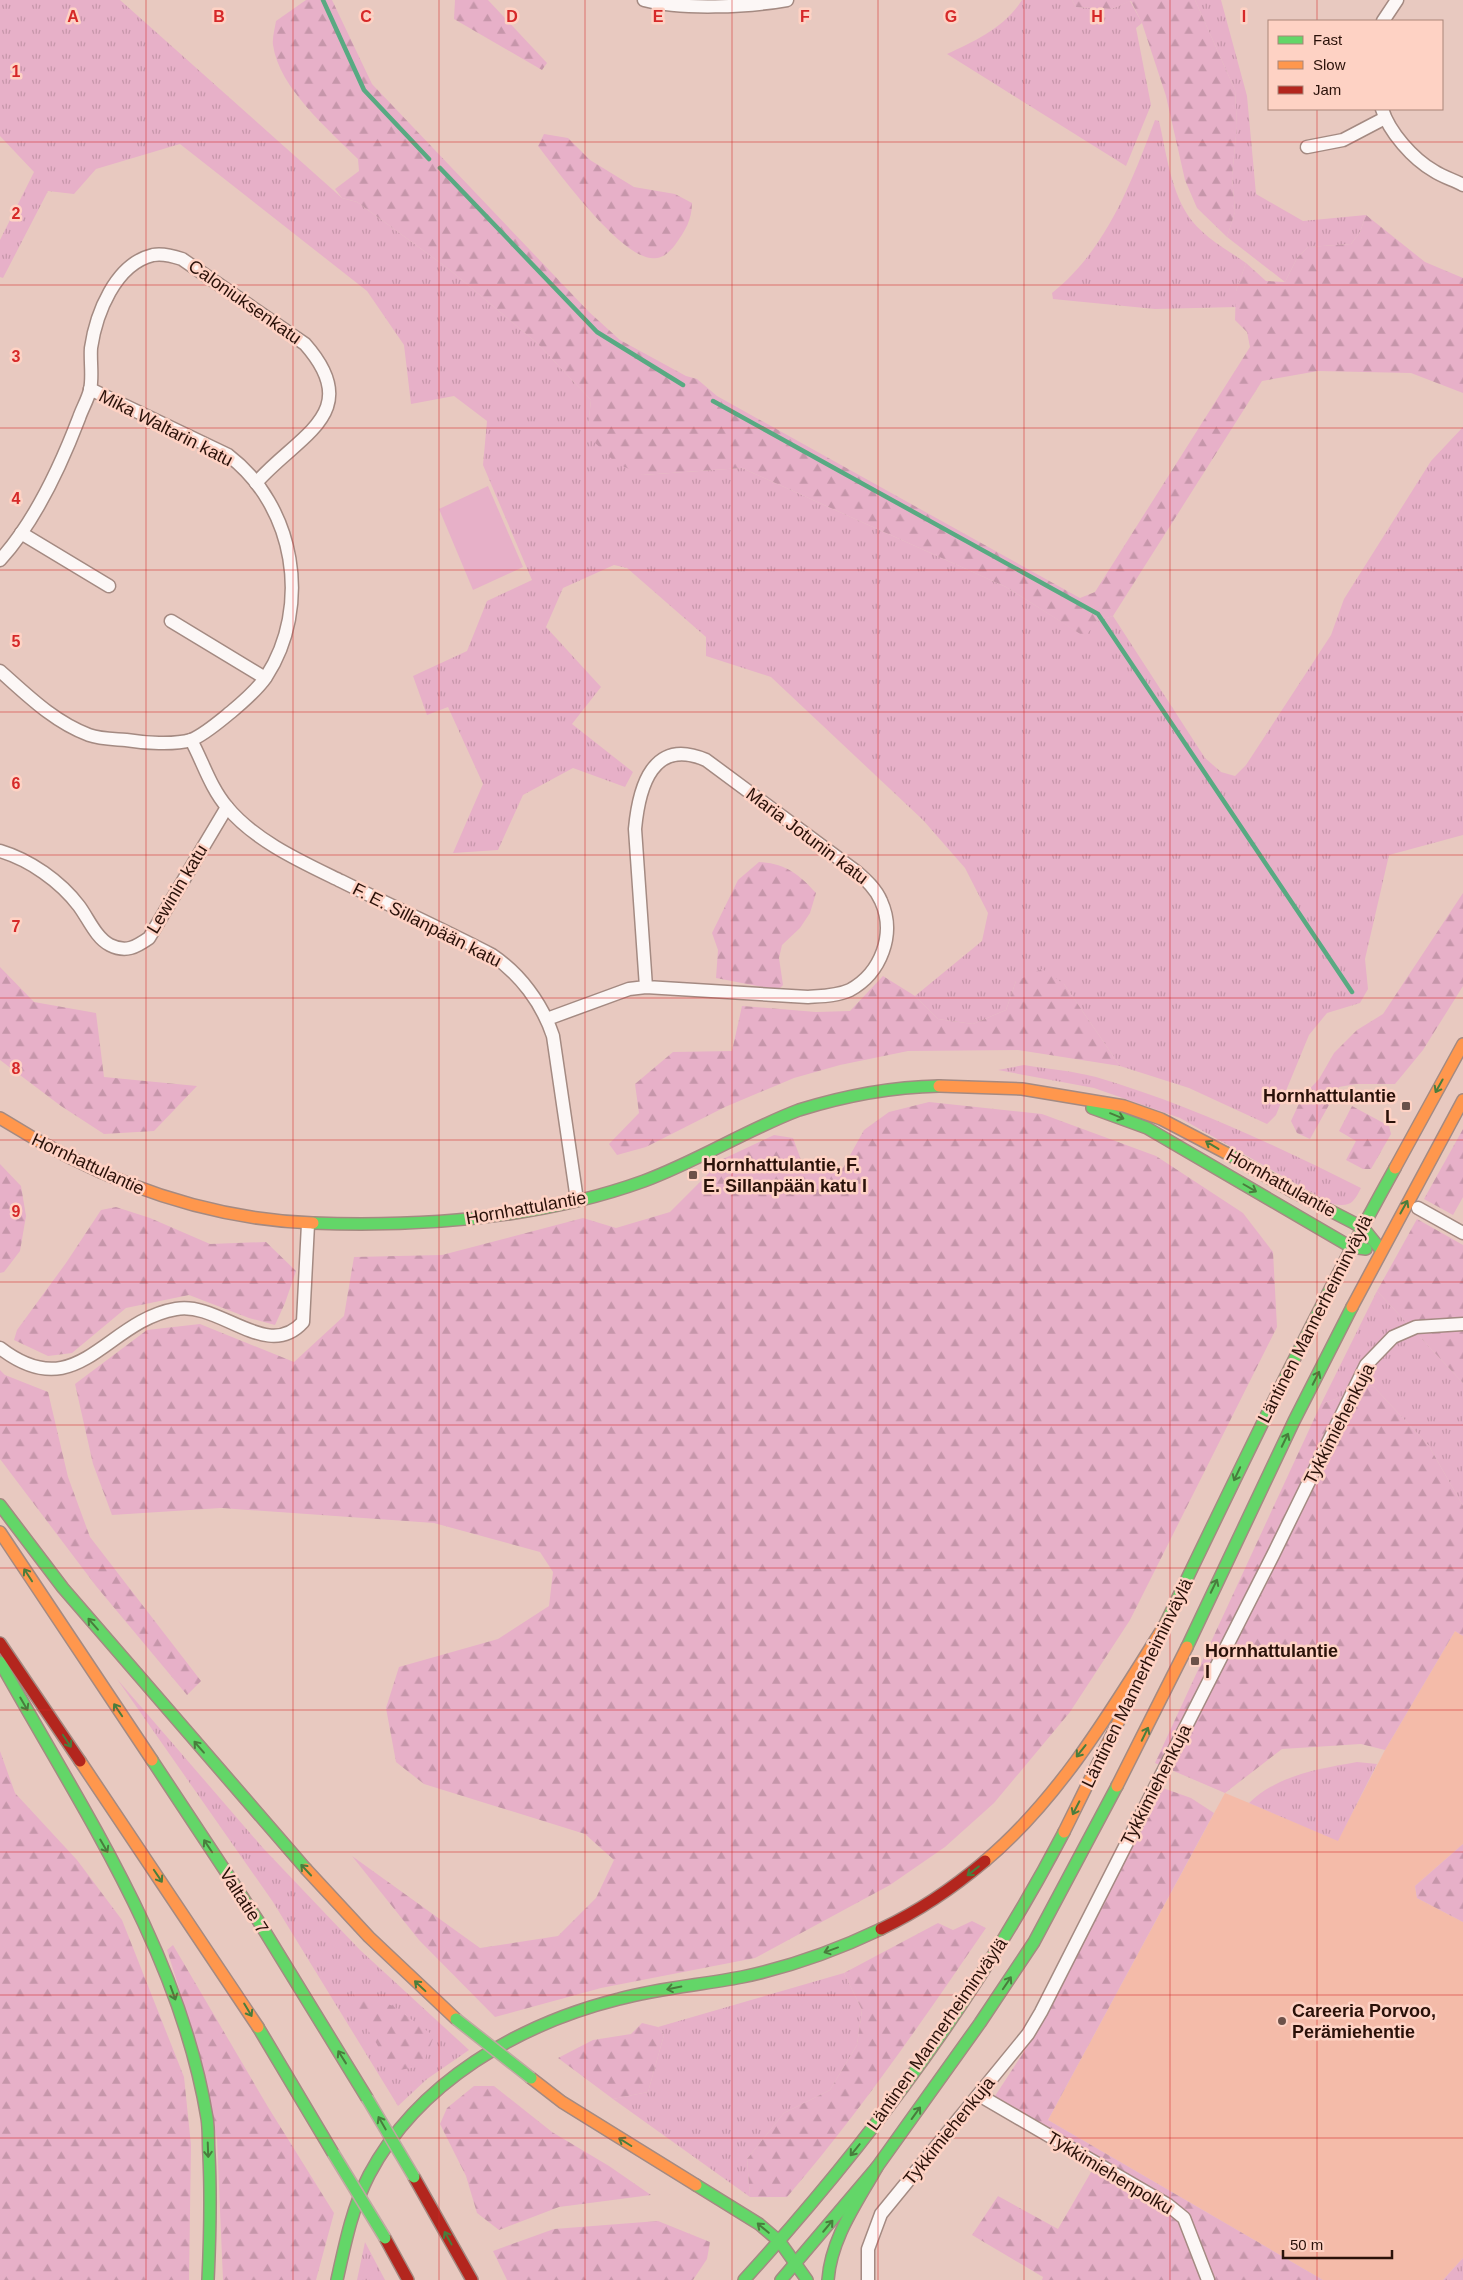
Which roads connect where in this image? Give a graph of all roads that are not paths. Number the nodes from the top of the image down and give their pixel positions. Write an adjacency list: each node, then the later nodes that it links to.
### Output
1 (644, 0): 2 (street)
2 (787, 0)
3 (1397, 0): 4 (street)
4 (1384, 20)
5 (1383, 113): 6 (street); 7 (street)
6 (1307, 148)
7 (1463, 185)
8 (90, 389): 9 (street, Mika Waltarin katu); 9 (street, Caloniuksenkatu); 10 (street, Caloniuksenkatu)
9 (256, 483): 15 (street, Mika Waltarin katu)
10 (22, 533): 11 (street, Caloniuksenkatu); 12 (street)
11 (0, 560)
12 (109, 586)
13 (171, 620): 15 (street)
14 (0, 671): 16 (street, Mika Waltarin katu)
15 (265, 678): 16 (street, Mika Waltarin katu)
16 (191, 740): 17 (street, F. E. Sillanpään katu)
17 (227, 807): 18 (street, Lewinin katu); 20 (street, F. E. Sillanpään katu)
18 (0, 851)
19 (646, 987): 19 (street, Maria Jotunin katu); 20 (street, Maria Jotunin katu)
20 (547, 1019): 25 (street, F. E. Sillanpään katu)
21 (1463, 1044): 28 (main road, Läntinen Mannerheiminväylä, one-way to 28)
22 (1054, 1095): 25 (main road, Hornhattulantie); 28 (main road, Hornhattulantie, one-way to 22); 30 (main road, Hornhattulantie, one-way to 30)
23 (1463, 1100): 31 (main road, Läntinen Mannerheiminväylä, one-way to 23)
24 (0, 1118): 27 (main road, Hornhattulantie)
25 (577, 1200): 27 (main road, Hornhattulantie)
26 (1418, 1208): 29 (street)
27 (308, 1224): 33 (street)
28 (1362, 1228): 30 (main road, Läntinen Mannerheiminväylä); 31 (main road, Hornhattulantie)
29 (1463, 1234)
30 (1351, 1247): 31 (main road, Hornhattulantie); 36 (main road, Läntinen Mannerheiminväylä, one-way to 36)
31 (1381, 1250): 40 (main road, Läntinen Mannerheiminväylä, one-way to 31)
32 (1463, 1324): 39 (street, Tykkimiehenkuja)
33 (0, 1348)
34 (0, 1505): 41 (main road, one-way to 34, bridge)
35 (0, 1532): 46 (main road, Valtatie 7, one-way to 35, bridge)
36 (1166, 1623): 41 (main road, Läntinen Mannerheiminväylä, one-way to 41); 44 (main road, one-way to 44)
37 (0, 1643): 45 (main road, one-way to 45, bridge)
38 (0, 1662): 43 (main road, one-way to 43)
39 (979, 2095): 51 (street, Tykkimiehenkuja); 52 (street, Tykkimiehenpolku)
40 (877, 2167): 42 (main road, Läntinen Mannerheiminväylä, one-way to 40); 50 (main road)
41 (780, 2242): 42 (main road); 47 (main road, Läntinen Mannerheiminväylä)
42 (796, 2264): 48 (main road, Läntinen Mannerheiminväylä); 49 (main road)
43 (208, 2280)
44 (337, 2280)
45 (408, 2280)
46 (472, 2280)
47 (744, 2280)
48 (781, 2280)
49 (807, 2280)
50 (828, 2280)
51 (868, 2280)
52 (1208, 2280)

